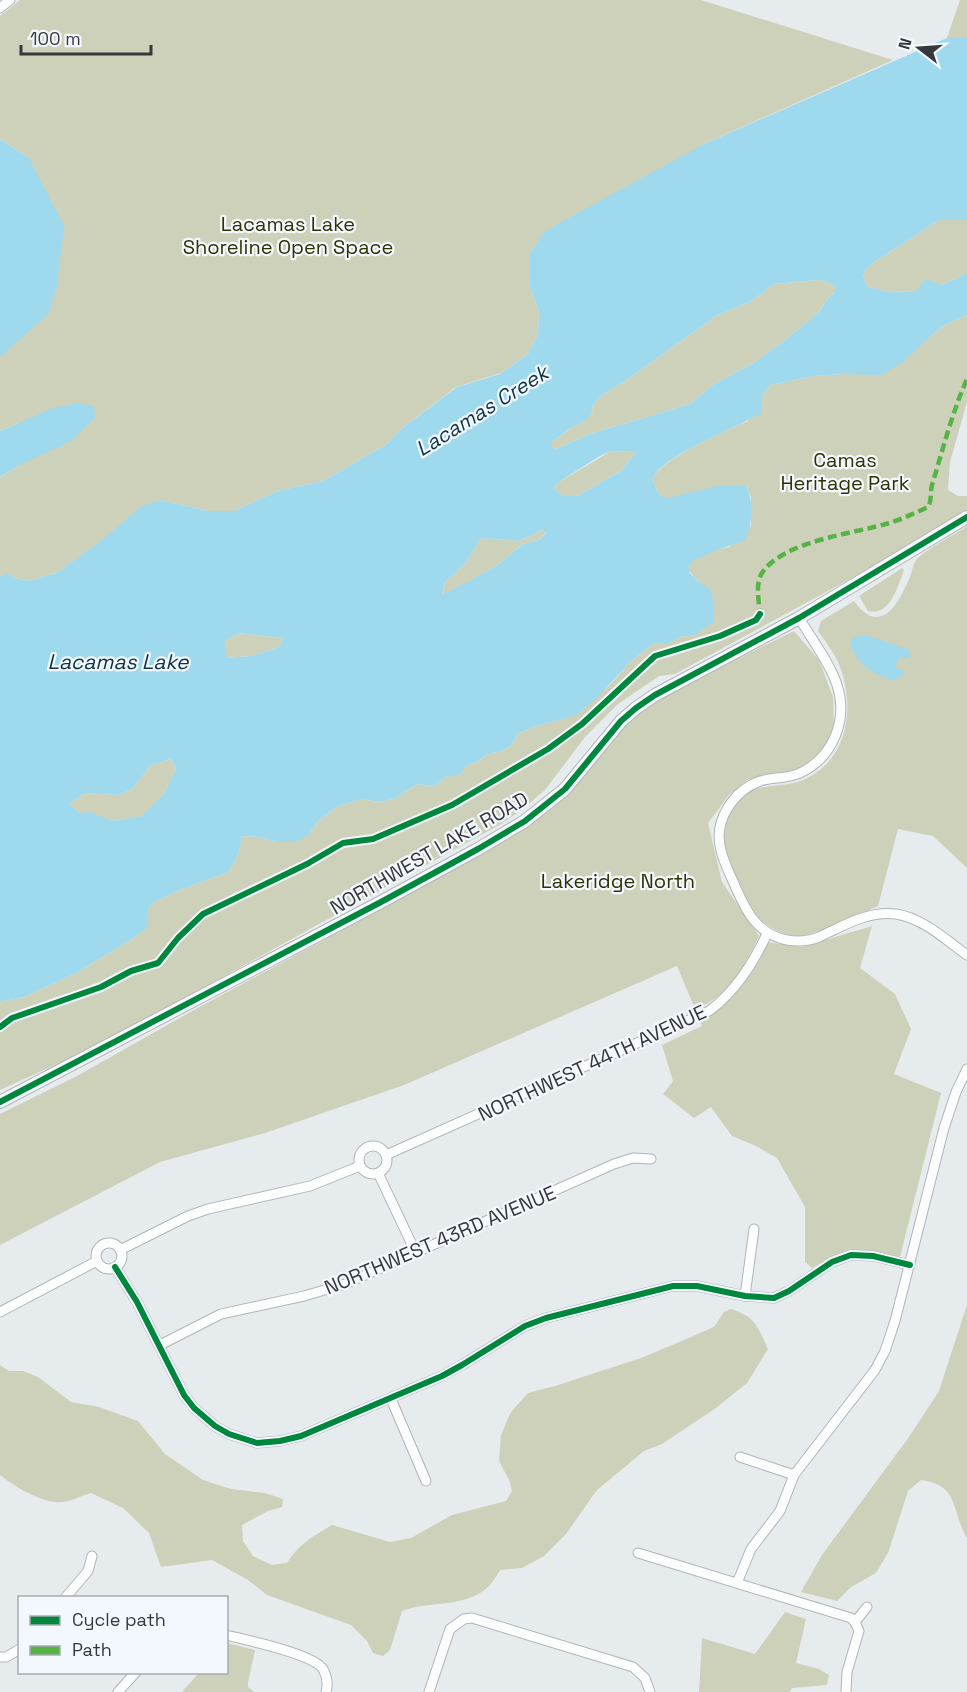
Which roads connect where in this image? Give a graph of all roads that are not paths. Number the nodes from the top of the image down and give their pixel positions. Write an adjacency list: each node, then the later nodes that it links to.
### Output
1 (10, 0): 2 (street)
2 (0, 8)
3 (967, 517): 4 (main road, NORTHWEST LAKE ROAD)
4 (799, 618): 5 (street); 8 (main road, NORTHWEST LAKE ROAD)
5 (767, 933): 6 (street); 9 (street, NORTHWEST 44TH AVENUE)
6 (967, 955)
7 (967, 1069): 17 (street)
8 (0, 1102)
9 (386, 1155): 11 (street, NORTHWEST 44TH AVENUE); 12 (street)
10 (651, 1159): 15 (street, NORTHWEST 43RD AVENUE)
11 (360, 1166): 12 (street); 14 (street, NORTHWEST 44TH AVENUE)
12 (378, 1173): 15 (street)
13 (754, 1229): 19 (street)
14 (120, 1250): 16 (street, NORTHWEST 44TH AVENUE); 18 (street)
15 (416, 1253): 21 (street, NORTHWEST 43RD AVENUE)
16 (98, 1261): 18 (street); 20 (street, NORTHWEST 44TH AVENUE)
17 (910, 1265): 19 (street); 24 (street)
18 (115, 1267): 21 (street)
19 (745, 1296): 22 (street)
20 (0, 1312)
21 (160, 1345): 22 (street)
22 (391, 1399): 25 (street)
23 (740, 1457): 24 (street)
24 (794, 1475): 28 (street)
25 (426, 1481)
26 (638, 1553): 28 (street)
27 (92, 1556): 29 (street)
28 (737, 1582): 31 (street)
29 (67, 1596)
30 (867, 1607): 31 (street)
31 (855, 1622): 40 (street)
32 (228, 1636): 38 (street)
33 (18, 1650): 34 (street)
34 (0, 1657)
35 (134, 1674): 37 (street)
36 (649, 1690): 39 (street)
37 (118, 1692)
38 (326, 1692)
39 (429, 1692)
40 (846, 1692)

